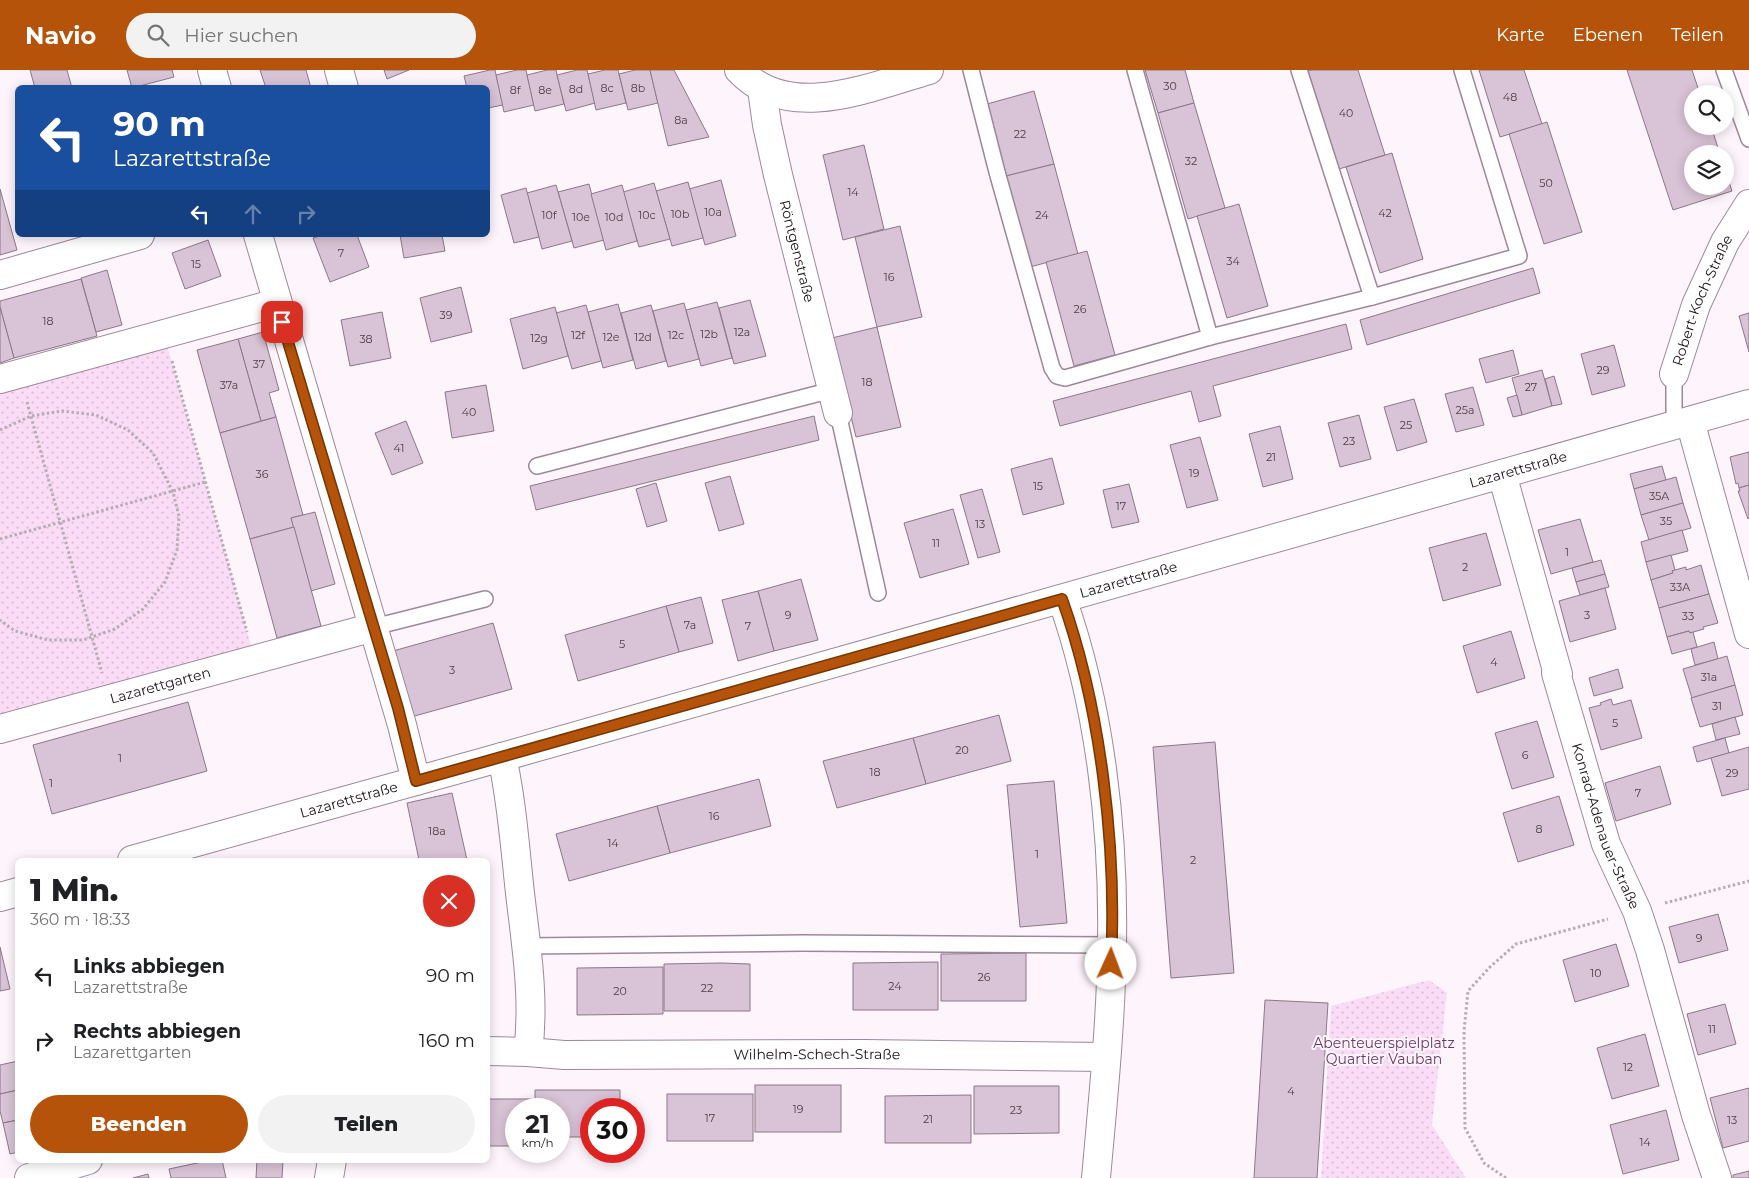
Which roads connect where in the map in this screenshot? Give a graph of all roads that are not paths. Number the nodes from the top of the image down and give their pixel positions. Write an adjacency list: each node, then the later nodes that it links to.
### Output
1 (212, 70): 10 (street)
2 (339, 70): 11 (street)
3 (739, 70): 12 (street)
4 (929, 70): 12 (street)
5 (971, 70): 20 (lane)
6 (1134, 70): 20 (lane)
7 (1299, 70): 18 (lane)
8 (1462, 70): 18 (lane)
9 (1724, 70): 13 (lane)
10 (216, 85)
11 (343, 85)
12 (762, 89): 23 (street, Röntgenstraße)
13 (1749, 139)
14 (1749, 204): 21 (street, Robert-Koch-Straße)
15 (133, 237): 17 (street)
16 (259, 237): 19 (street)
17 (0, 275)
18 (1372, 297): 20 (lane)
19 (277, 304): 22 (street); 31 (street)
20 (1210, 337)
21 (1674, 374): 25 (lane)
22 (10, 377)
23 (835, 401): 26 (lane); 28 (lane)
24 (1749, 404): 25 (street, Lazarettstraße)
25 (1682, 423): 27 (street, Lazarettstraße); 32 (street)
26 (537, 466)
27 (1502, 474): 30 (street, Lazarettstraße); 49 (street, Konrad-Adenauer-Straße)
28 (878, 592)
29 (485, 599): 31 (lane)
30 (1062, 599): 34 (street, Lazarettstraße); 40 (street)
31 (374, 627): 33 (street, Lazarettgarten); 35 (street)
32 (1749, 634)
33 (0, 729)
34 (502, 757): 35 (street, Lazarettstraße); 39 (street)
35 (416, 781): 36 (street, Lazarettstraße)
36 (139, 858)
37 (15, 893): 38 (street)
38 (0, 897)
39 (526, 946): 40 (lane); 42 (street)
40 (1112, 946): 43 (street)
41 (490, 1051): 42 (street, Wilhelm-Schech-Straße)
42 (528, 1052): 43 (street, Wilhelm-Schech-Straße)
43 (1106, 1057): 48 (street)
44 (78, 1163): 46 (street)
45 (332, 1163): 47 (street)
46 (30, 1178)
47 (330, 1178)
48 (1096, 1178)
49 (1717, 1178)

